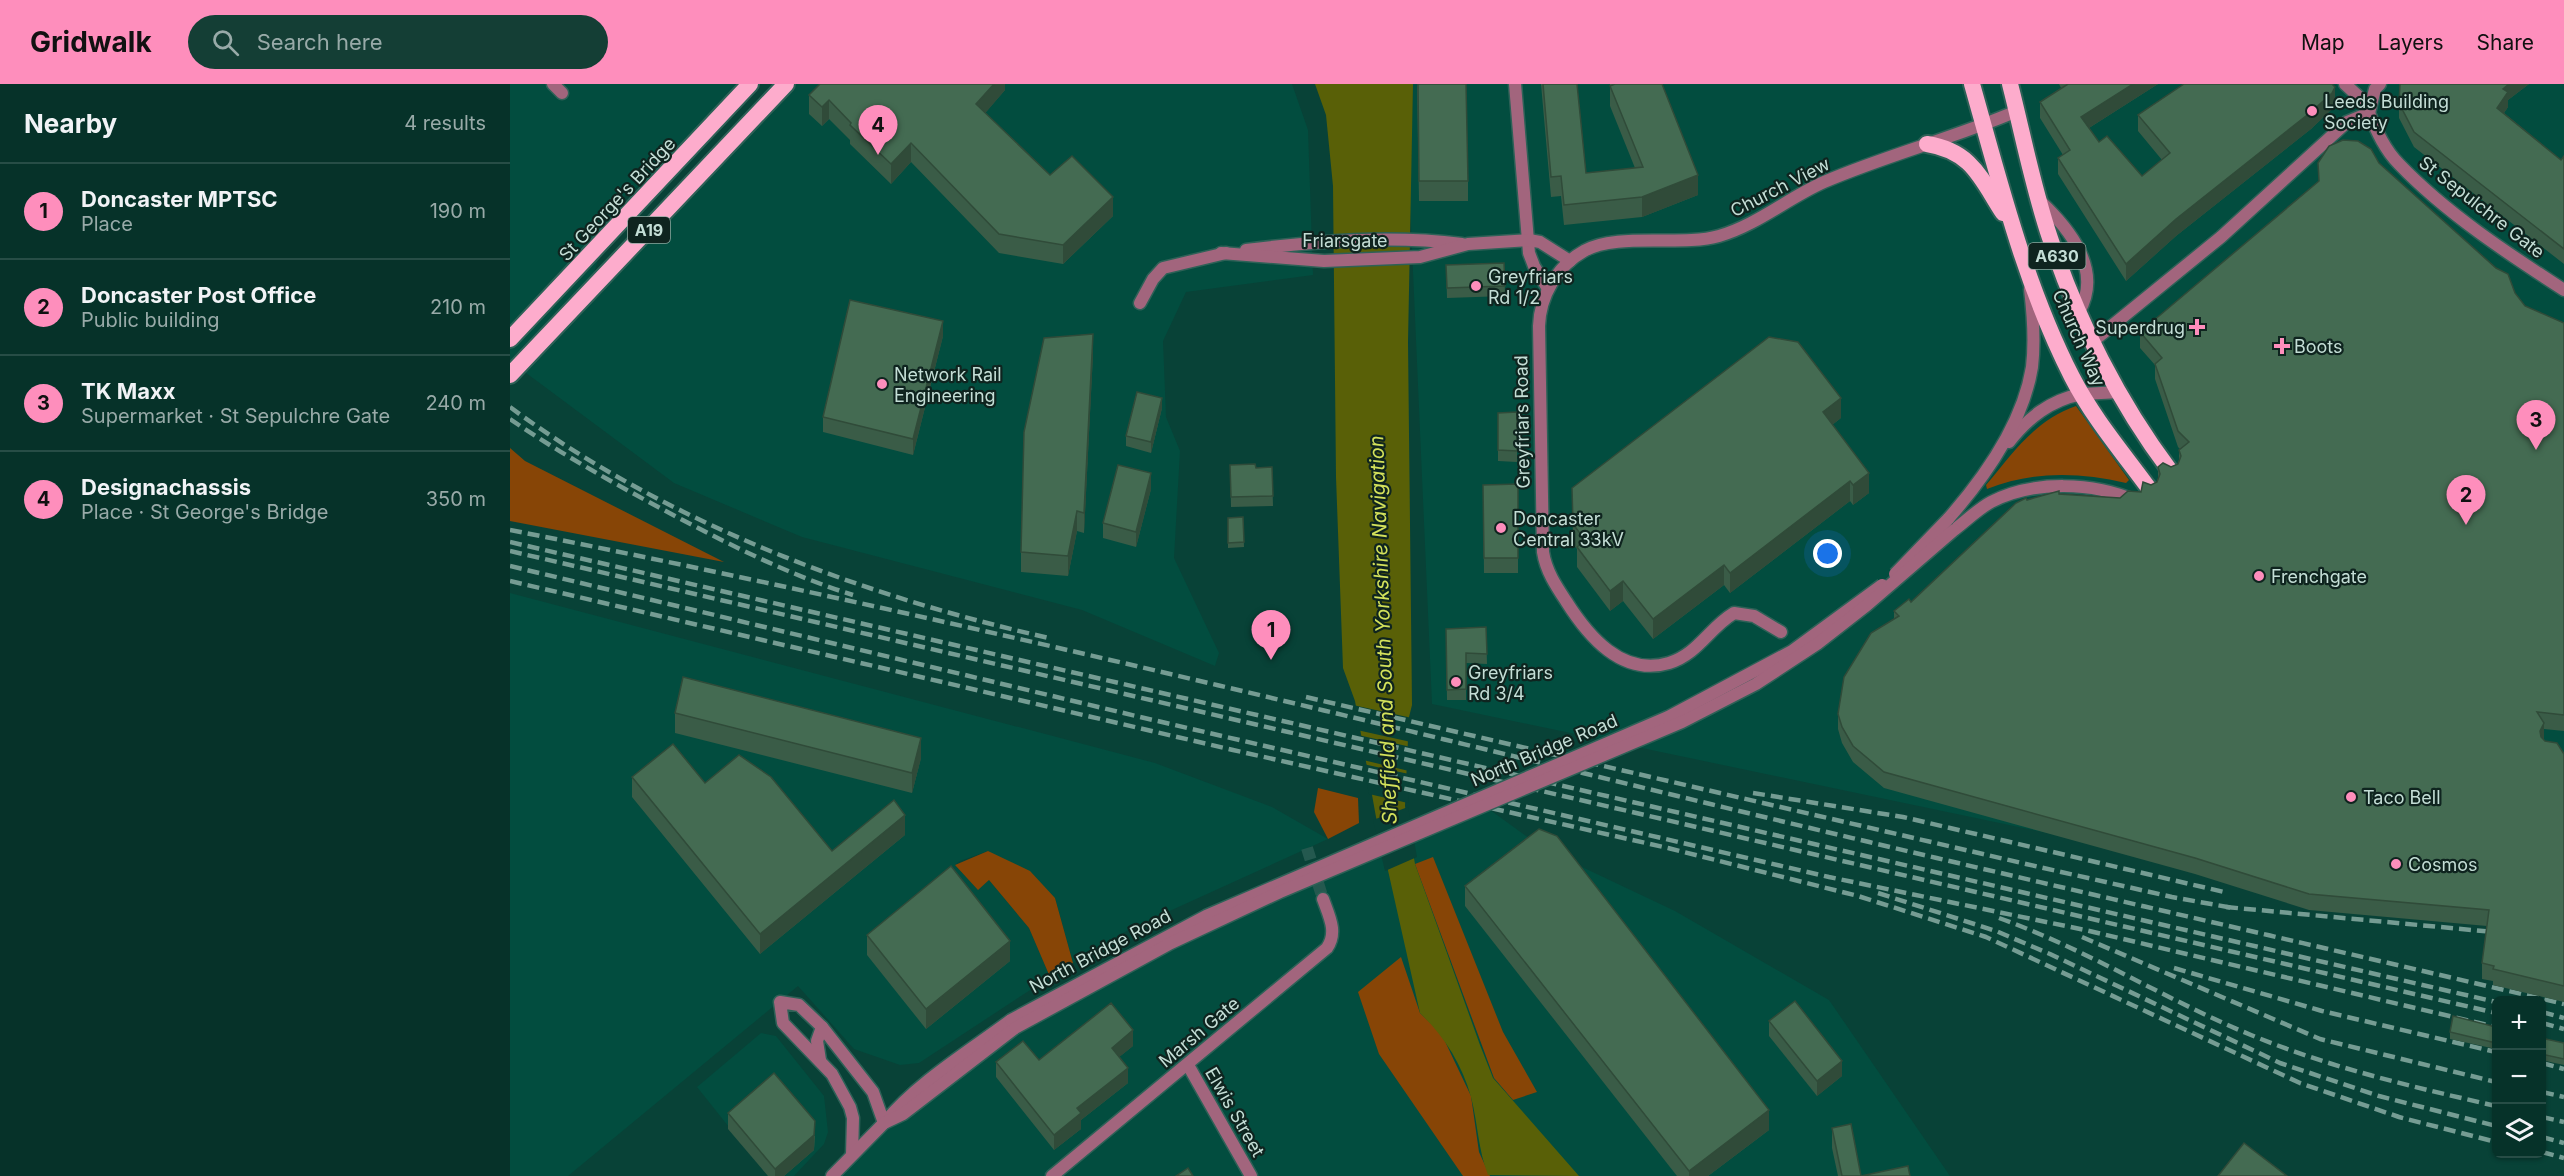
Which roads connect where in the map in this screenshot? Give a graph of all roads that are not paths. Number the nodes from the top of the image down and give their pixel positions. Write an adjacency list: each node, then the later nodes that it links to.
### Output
1 (553, 84): 9 (street)
2 (750, 84): 26 (highway, St George's Bridge / A19)
3 (786, 84): 28 (highway, A19)
4 (1515, 84): 16 (street)
5 (1972, 84): 12 (highway, Church Way / A630)
6 (2010, 84): 11 (highway, Church Way / A630)
7 (2345, 84): 10 (street)
8 (2380, 84): 10 (street)
9 (562, 93)
10 (2369, 110): 23 (street, St Sepulchre Gate); 27 (street)
11 (2017, 111): 12 (street, Church View); 14 (highway, Church Way / A630)
12 (1983, 125): 13 (street, Church View); 15 (highway, Church Way / A630)
13 (1927, 144): 15 (highway); 20 (street, Church View)
14 (2039, 200): 25 (highway, Church Way / A630); 25 (street, Church Way)
15 (2013, 230): 19 (highway, Church Way / A630)
16 (1528, 240): 17 (street, Friarsgate); 20 (street); 22 (street)
17 (1468, 244): 18 (street, Friarsgate); 18 (street, Friarsgate)
18 (1221, 253): 24 (street, Friarsgate)
19 (2024, 255): 30 (highway, Church Way / A630); 31 (street, North Bridge Road)
20 (1570, 261): 21 (street, Church View)
21 (1559, 273): 22 (street, Greyfriars Road)
22 (1548, 289): 36 (street, Greyfriars Road)
23 (2564, 290)
24 (1140, 303)
25 (2079, 312): 27 (highway, Church Way / A630)
26 (510, 339)
27 (2092, 342): 29 (highway, Church Way / A630)
28 (510, 375)
29 (2120, 392): 30 (street); 32 (highway, A630)
30 (2082, 394): 31 (street); 33 (highway, Church Way / A630)
31 (1989, 467): 35 (street, North Bridge Road)
32 (2171, 472)
33 (2150, 490)
34 (2136, 501): 35 (street, North Bridge Road)
35 (1951, 524): 41 (street, North Bridge Road, bridge)
36 (1781, 632)
37 (1323, 898): 40 (street, Marsh Gate)
38 (822, 1027): 39 (street); 39 (street); 41 (street)
39 (821, 1062): 42 (street)
40 (1188, 1065): 44 (street, Marsh Gate); 45 (street, Elwis Street)
41 (884, 1123): 42 (street, North Bridge Road)
42 (852, 1155): 43 (street, North Bridge Road)
43 (832, 1176)
44 (1052, 1176)
45 (1251, 1176)

